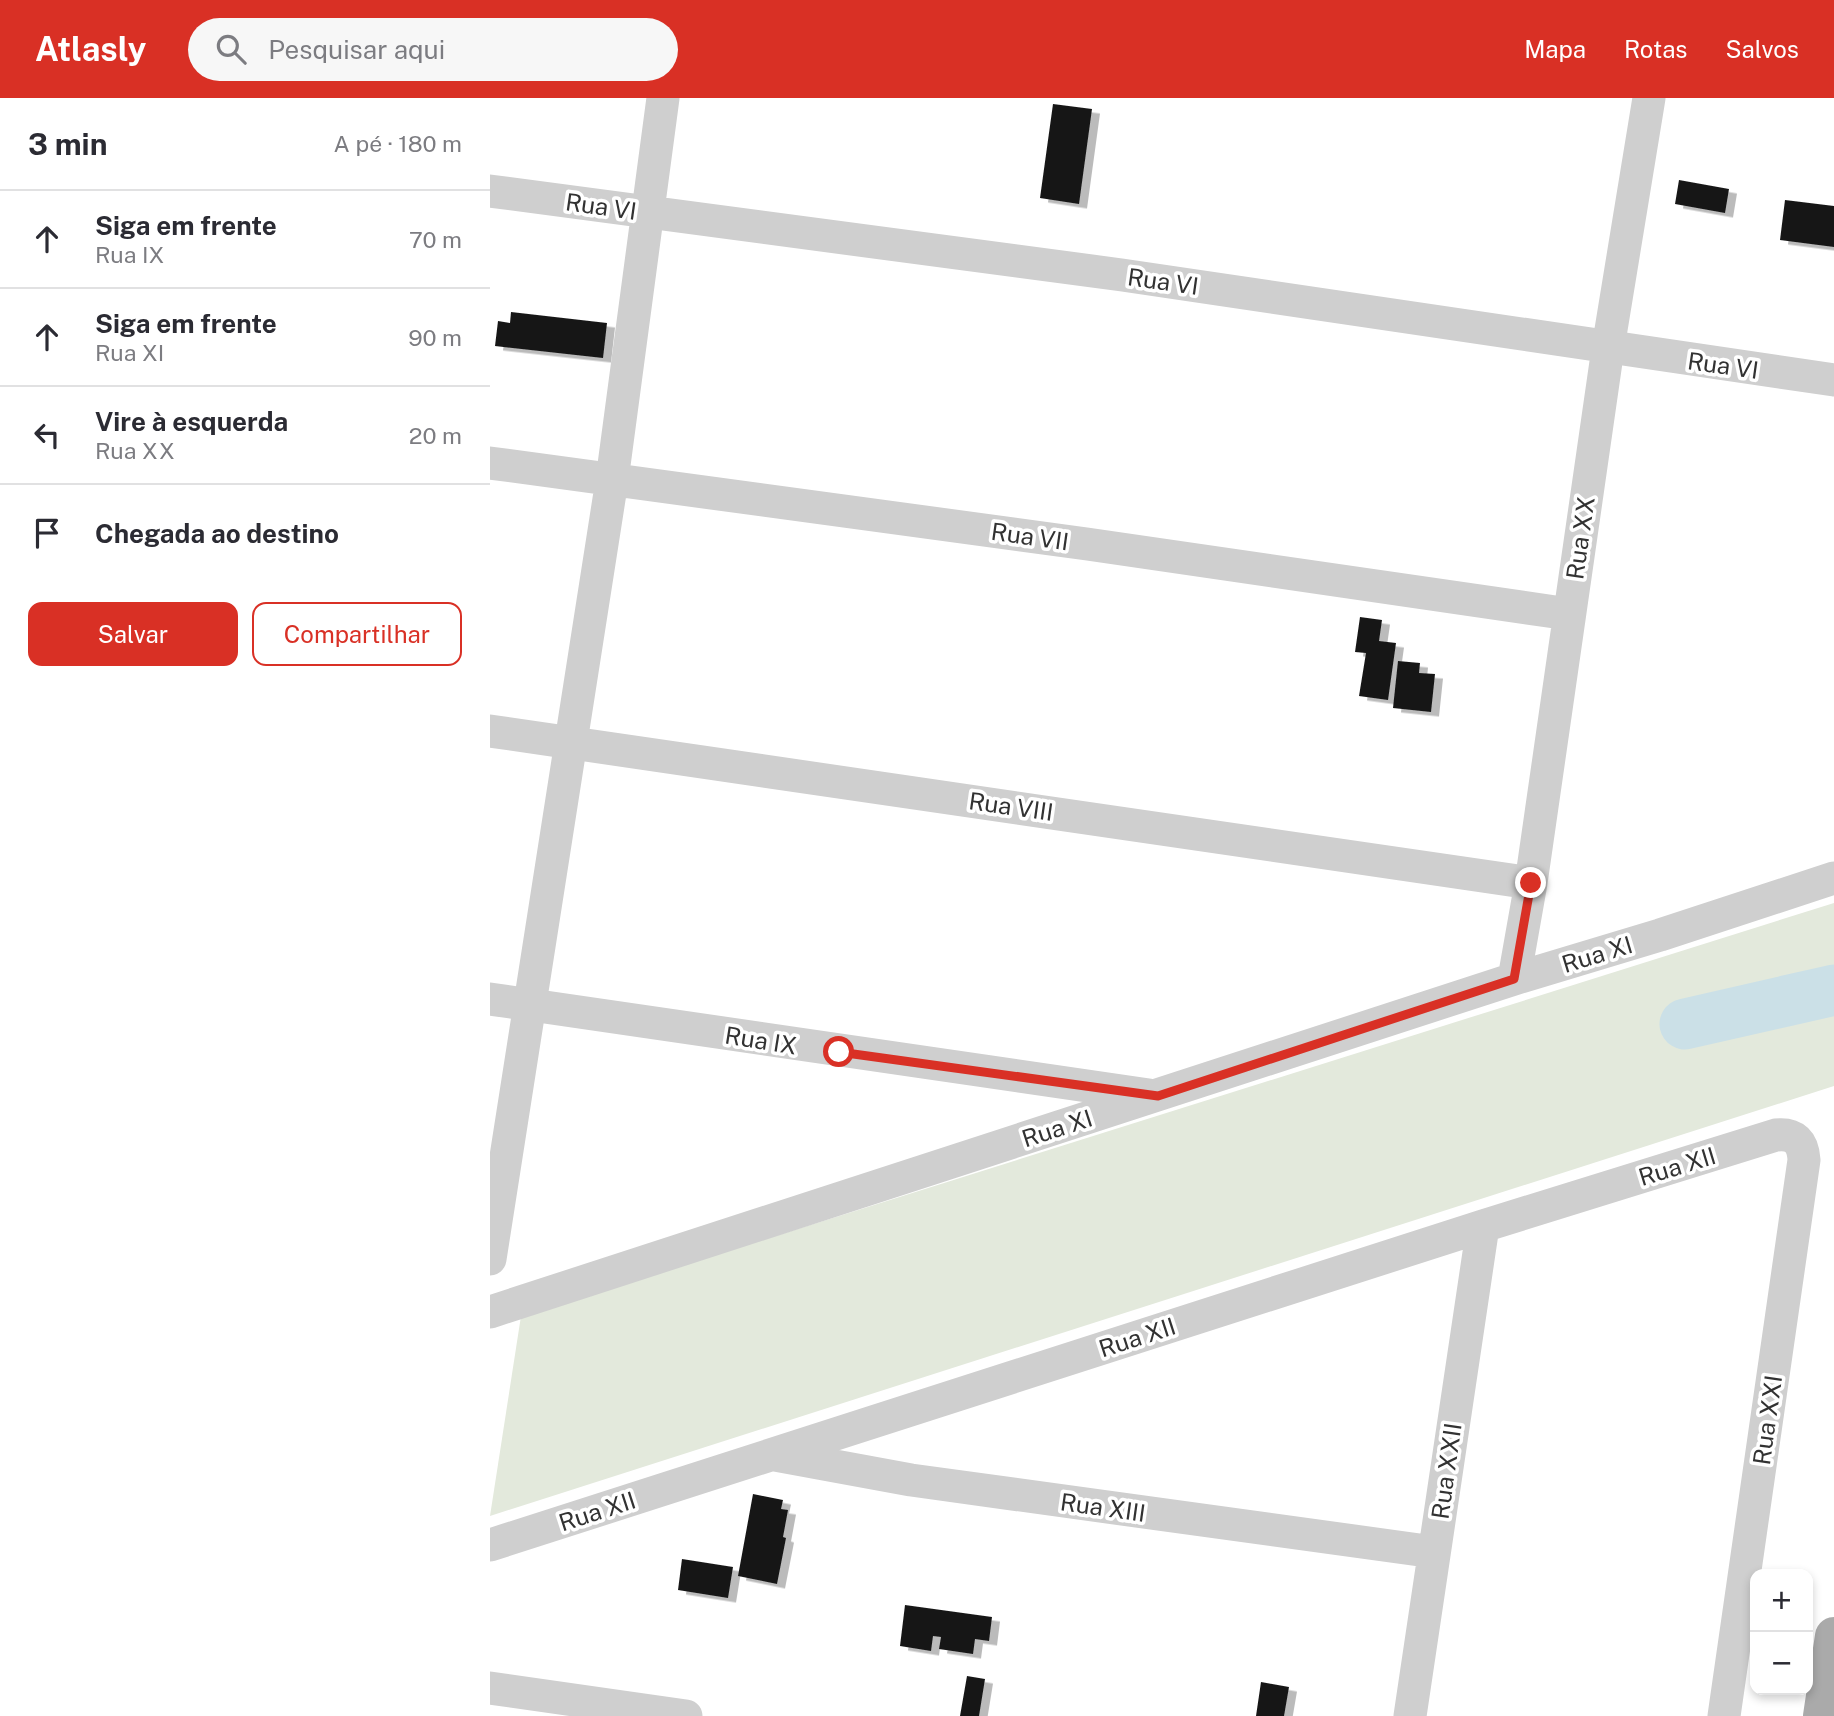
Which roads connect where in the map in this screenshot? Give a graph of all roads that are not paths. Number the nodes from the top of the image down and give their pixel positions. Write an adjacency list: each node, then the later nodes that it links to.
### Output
1 (663, 98): 4 (street)
2 (1649, 98): 5 (street, Rua XX)
3 (490, 191): 4 (street, Rua VI)
4 (647, 213): 5 (street, Rua VI); 8 (street)
5 (1608, 348): 6 (street, Rua VI); 9 (street, Rua XX)
6 (1834, 380)
7 (490, 463): 8 (street, Rua VII)
8 (612, 480): 9 (street, Rua VII); 11 (street)
9 (1569, 614): 13 (street, Rua XX)
10 (490, 731): 11 (street, Rua VIII)
11 (572, 741): 13 (street, Rua VIII); 16 (street)
12 (1829, 880): 14 (street, Rua XI)
13 (1531, 883): 14 (street, Rua XX)
14 (1514, 979): 17 (street, Rua XI)
15 (490, 999): 16 (street, Rua IX)
16 (531, 1004): 17 (street, Rua IX); 20 (street)
17 (1158, 1096): 21 (street, Rua XI)
18 (1785, 1134): 19 (street, Rua XII); 29 (street, Rua XXI)
19 (1483, 1226): 22 (street, Rua XII); 24 (street, Rua XXII)
20 (490, 1259)
21 (490, 1312)
22 (772, 1455): 23 (street, Rua XII); 24 (street, Rua XIII)
23 (490, 1545)
24 (1434, 1552): 28 (street, Rua XXII)
25 (1834, 1636): 30 (main road)
26 (490, 1688): 27 (street)
27 (686, 1716)
28 (1410, 1716)
29 (1724, 1716)
30 (1822, 1716)

